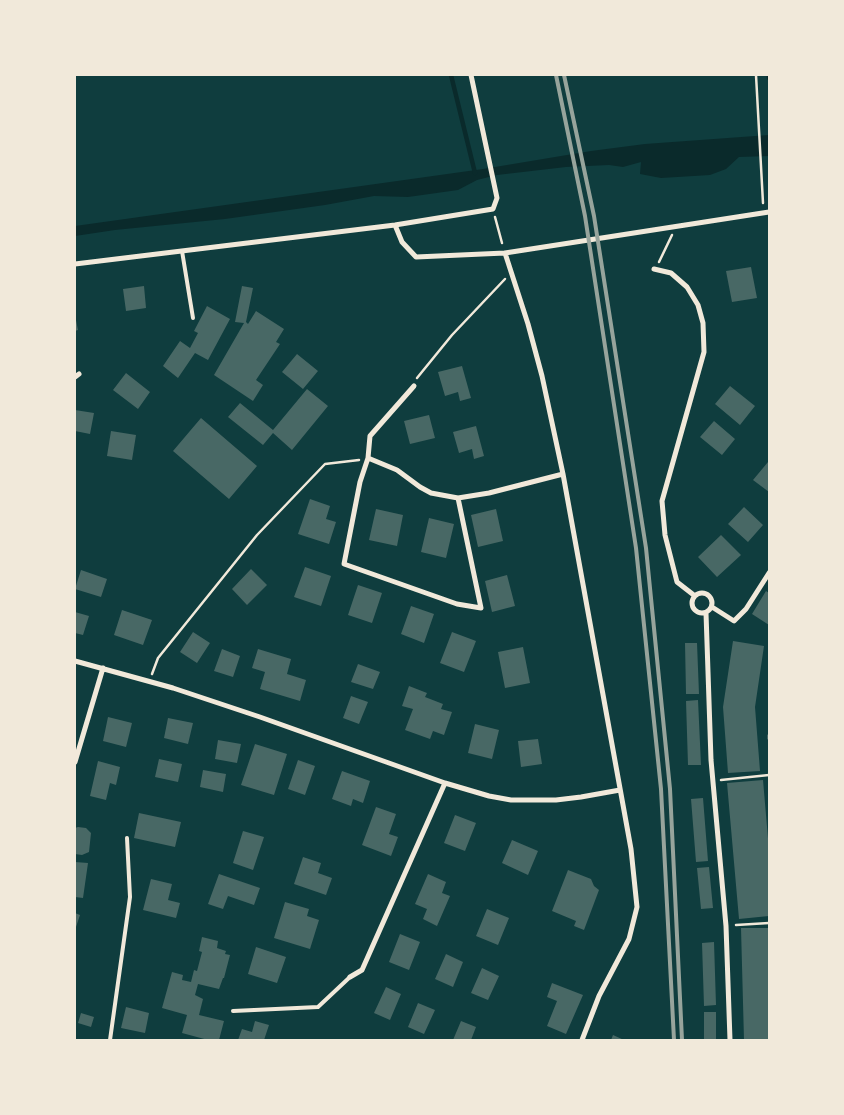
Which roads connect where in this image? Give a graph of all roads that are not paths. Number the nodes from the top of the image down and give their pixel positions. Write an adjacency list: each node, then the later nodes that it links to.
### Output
1 (470, 75): 3 (street)
2 (766, 212): 5 (street)
3 (395, 225): 4 (street); 5 (street)
4 (182, 251): 6 (street); 8 (lane)
5 (505, 253): 11 (street)
6 (75, 264)
7 (654, 270): 14 (street)
8 (193, 318)
9 (414, 386): 10 (street)
10 (368, 458): 12 (street); 12 (street)
11 (563, 474): 12 (street); 21 (street)
12 (458, 498)
13 (769, 573): 15 (street)
14 (695, 596): 15 (street); 16 (street)
15 (712, 607): 16 (street)
16 (706, 613): 27 (street)
17 (75, 661): 18 (street)
18 (103, 668): 19 (street); 20 (street)
19 (75, 762)
20 (445, 783): 21 (street); 23 (street)
21 (620, 790): 26 (street)
22 (127, 838): 25 (lane)
23 (350, 977): 24 (lane)
24 (233, 1011)
25 (110, 1040)
26 (582, 1040)
27 (730, 1040)

